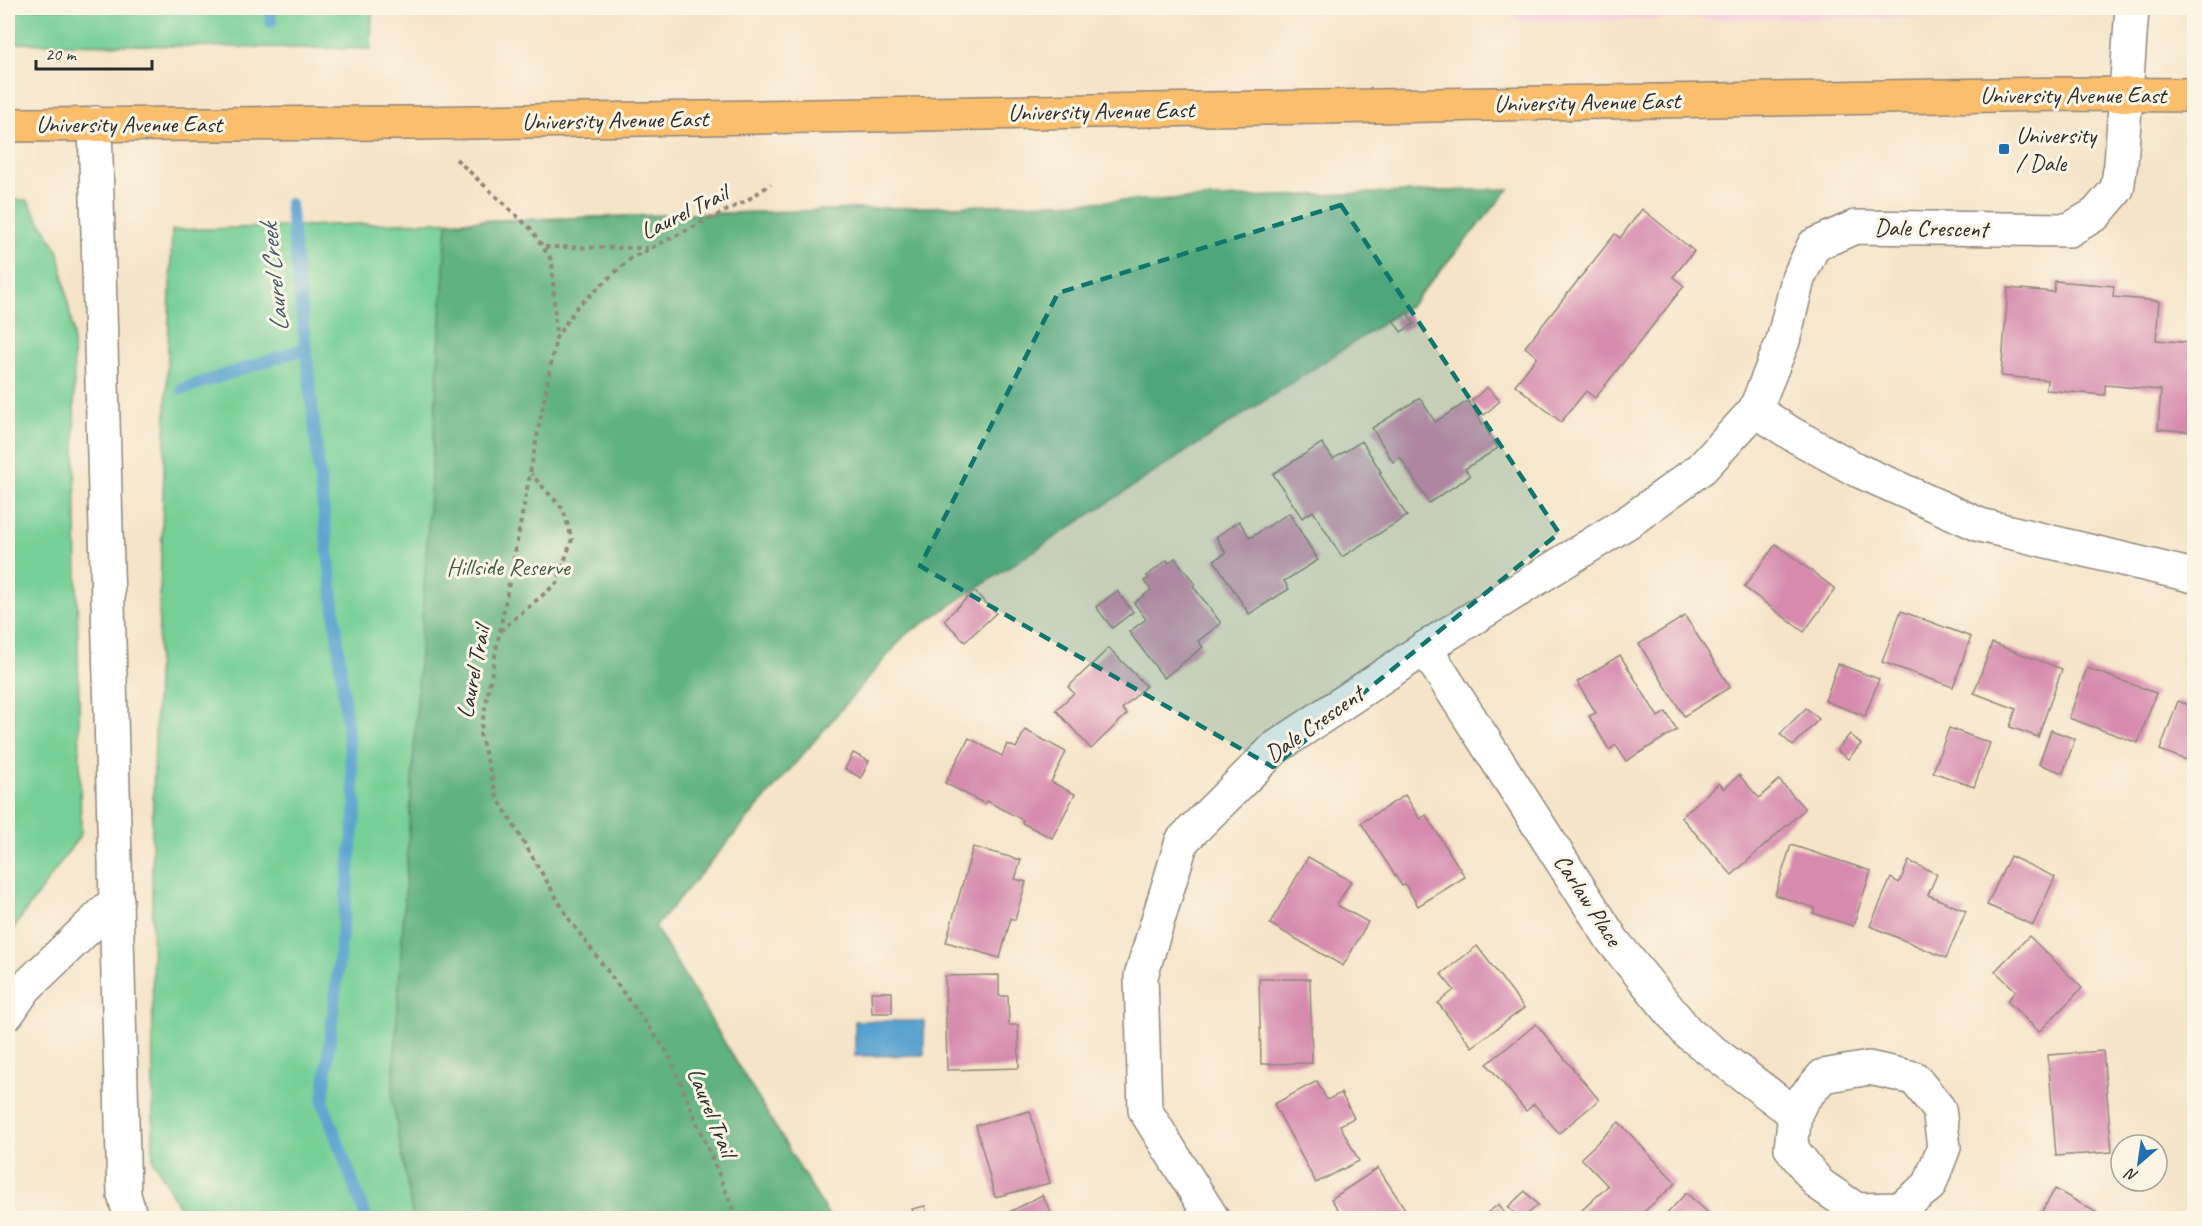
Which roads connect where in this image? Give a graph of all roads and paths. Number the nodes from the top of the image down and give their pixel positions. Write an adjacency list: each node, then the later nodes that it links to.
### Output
1 (2132, 8): 2 (street, Dale Crescent)
2 (2125, 95): 3 (main road, University Avenue East); 5 (main road, University Avenue East); 11 (street, Dale Crescent)
3 (2194, 95)
4 (95, 123): 5 (main road, University Avenue East); 6 (main road, University Avenue East); 16 (street)
5 (418, 123): 8 (path)
6 (8, 125)
7 (771, 184): 9 (path, Laurel Trail)
8 (544, 248): 9 (path); 10 (path)
9 (650, 248): 10 (path, Laurel Trail)
10 (556, 338): 12 (path, Laurel Trail)
11 (1755, 410): 13 (street); 15 (street, Dale Crescent)
12 (530, 473): 14 (path, Laurel Trail); 14 (path)
13 (2194, 576)
14 (500, 631): 20 (path, Laurel Trail)
15 (1425, 648): 18 (street, Carlaw Place); 21 (street, Dale Crescent)
16 (117, 900): 17 (street); 19 (street)
17 (8, 1013)
18 (1795, 1114): 18 (street)
19 (131, 1218)
20 (737, 1218)
21 (1212, 1218)

